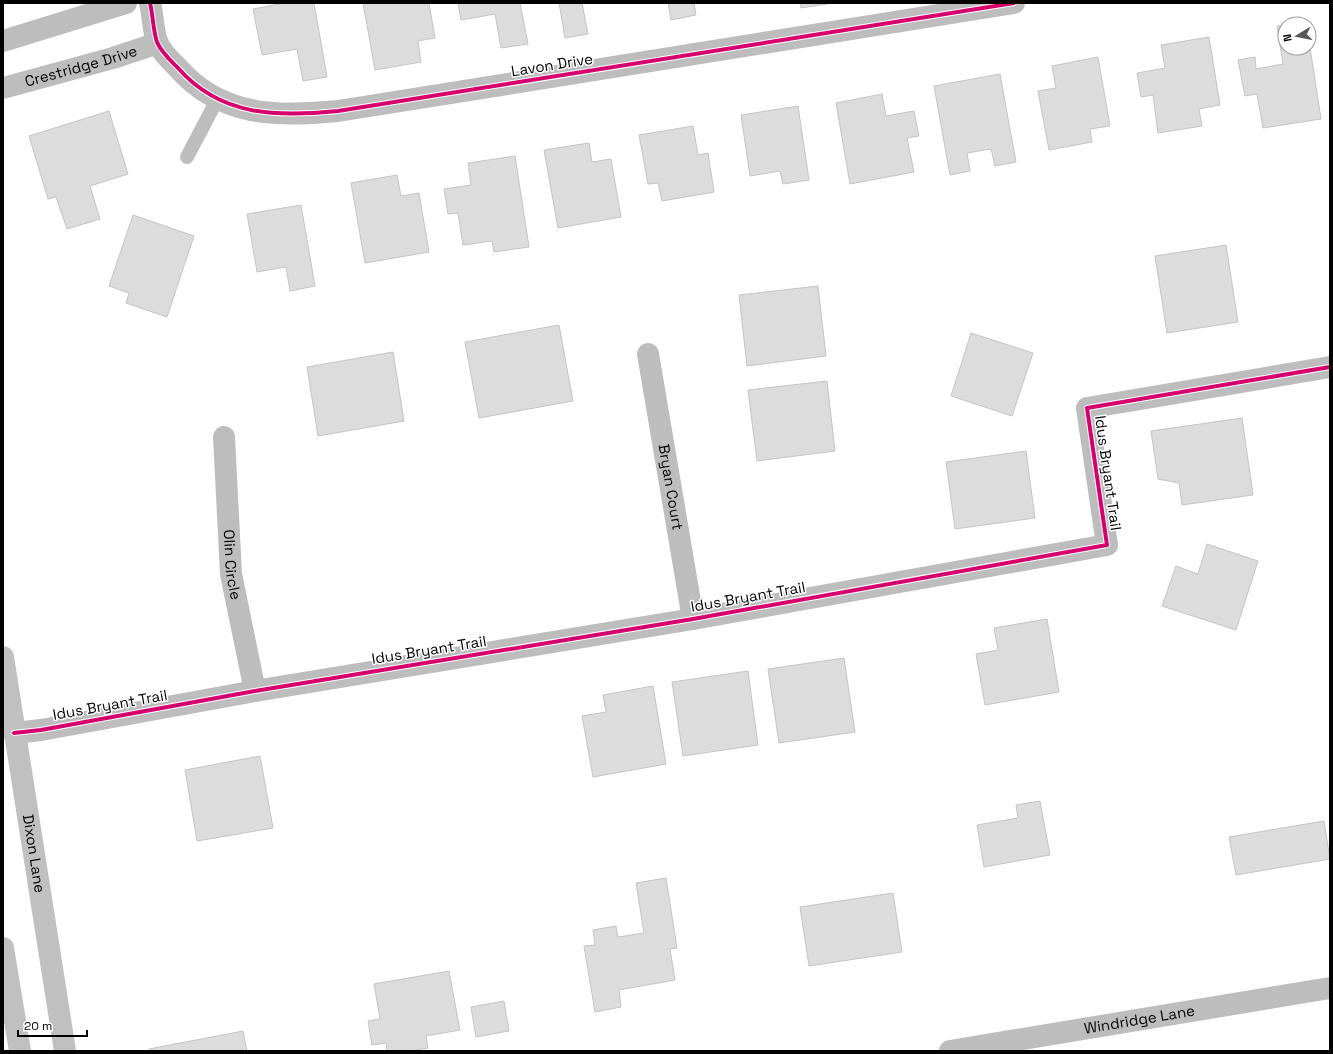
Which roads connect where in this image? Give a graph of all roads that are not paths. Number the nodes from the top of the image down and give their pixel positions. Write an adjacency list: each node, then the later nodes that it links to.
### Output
1 (126, 3): 5 (street)
2 (150, 3): 6 (street, Lavon Drive)
3 (1014, 3): 4 (street, Lavon Drive)
4 (931, 10): 8 (street, Lavon Drive)
5 (3, 41)
6 (158, 43): 7 (street, Crestridge Drive); 8 (street, Lavon Drive)
7 (3, 88)
8 (218, 98): 9 (lane)
9 (187, 156)
10 (648, 354): 13 (street, Bryan Court)
11 (1330, 367): 13 (street, Idus Bryant Trail)
12 (224, 437): 15 (street, Olin Circle)
13 (693, 619): 15 (street, Idus Bryant Trail)
14 (3, 657): 16 (main road, Dixon Lane)
15 (255, 691): 16 (street, Idus Bryant Trail)
16 (14, 733): 20 (main road, Dixon Lane)
17 (3, 948): 19 (main road)
18 (1330, 988): 21 (street, Windridge Lane)
19 (20, 1051)
20 (65, 1051)
21 (950, 1051)

